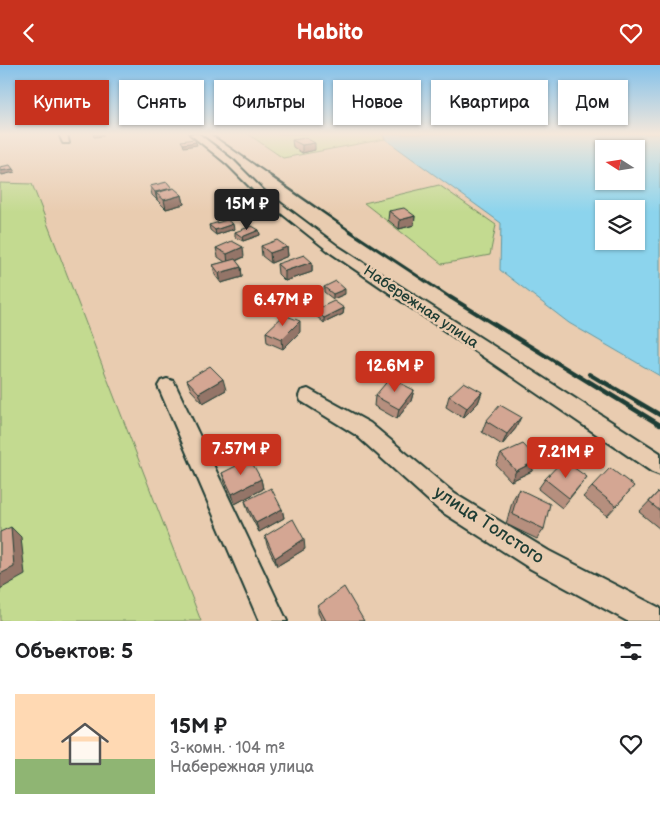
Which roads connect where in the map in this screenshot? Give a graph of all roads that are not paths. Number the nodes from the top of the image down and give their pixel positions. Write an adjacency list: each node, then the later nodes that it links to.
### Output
1 (226, 160): 4 (street, Набережная улица)
2 (167, 386): 5 (street)
3 (308, 395): 6 (street, улица Толстого)
4 (660, 465)
5 (273, 621)
6 (655, 621)

